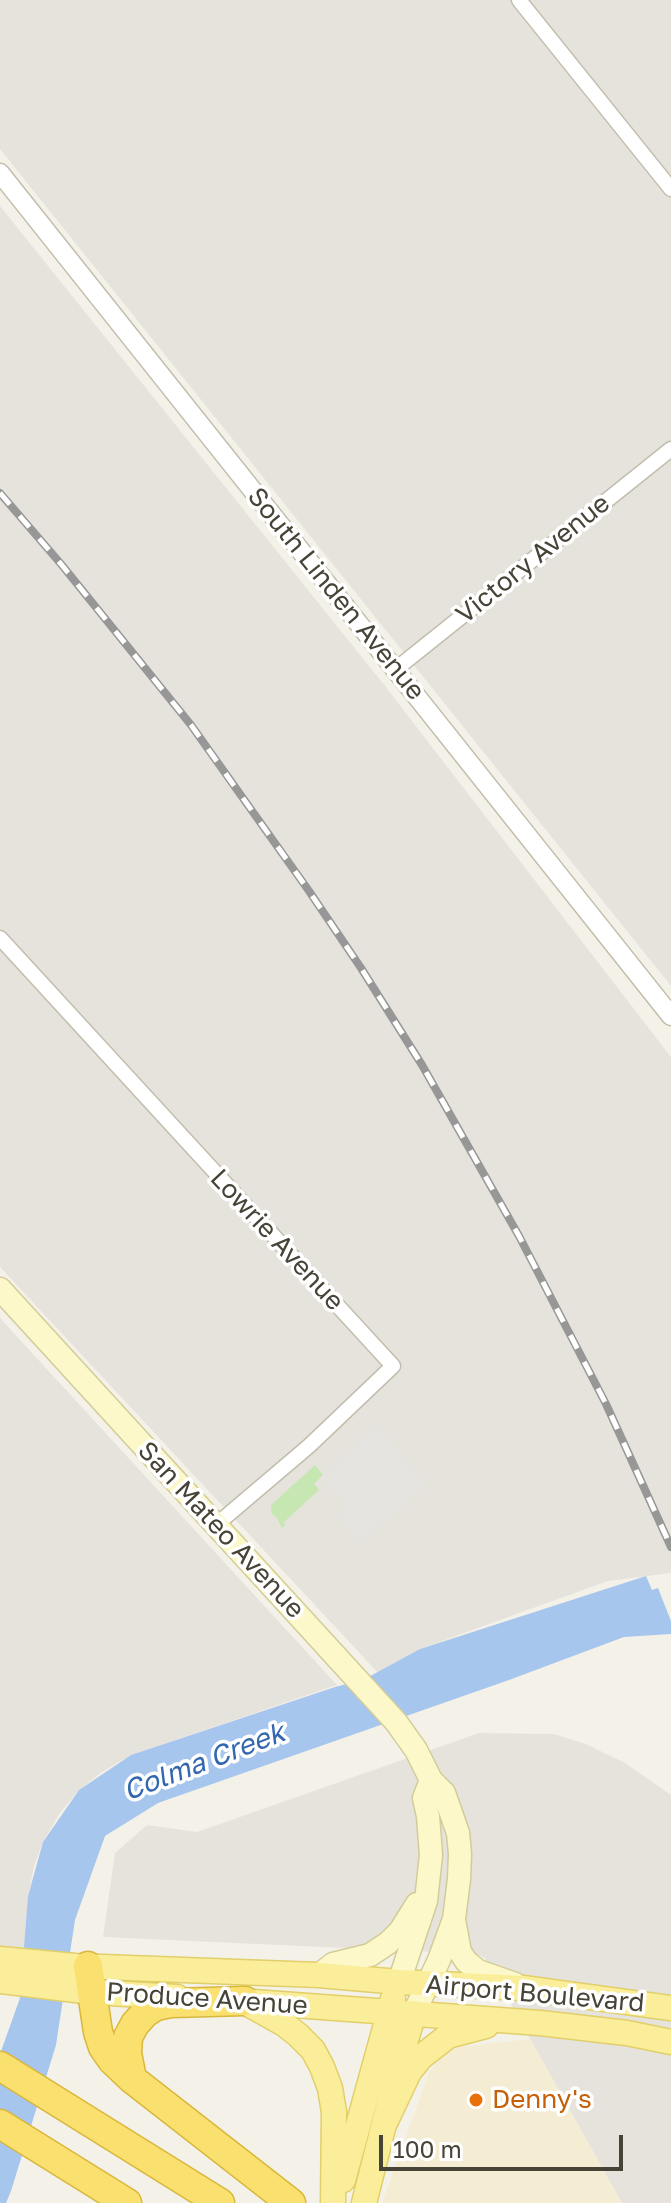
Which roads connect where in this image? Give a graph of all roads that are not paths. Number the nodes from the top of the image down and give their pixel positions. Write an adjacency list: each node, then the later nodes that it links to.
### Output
1 (519, 0): 3 (street)
2 (0, 173): 5 (street, South Linden Avenue)
3 (671, 189)
4 (671, 449): 5 (street, Victory Avenue)
5 (396, 669): 7 (street, South Linden Avenue)
6 (0, 938): 9 (street, Lowrie Avenue)
7 (671, 1016)
8 (0, 1289): 9 (main road, San Mateo Avenue)
9 (216, 1525): 10 (main road, San Mateo Avenue)
10 (431, 1780): 11 (main road); 12 (main road, San Mateo Avenue)
11 (430, 1876): 14 (main road); 16 (main road)
12 (454, 1919): 17 (main road, San Mateo Avenue); 18 (main road)
13 (11, 1972): 15 (main road, Produce Avenue)
14 (319, 1975): 15 (main road, Produce Avenue); 16 (main road, Produce Avenue)
15 (82, 1978): 19 (main road, Produce Avenue); 26 (highway)
16 (399, 1982): 17 (main road, Airport Boulevard); 21 (main road)
17 (428, 1983): 18 (main road, Airport Boulevard); 22 (main road, San Mateo Avenue)
18 (523, 1988): 20 (main road, Airport Boulevard)
19 (245, 2001): 21 (main road, Produce Avenue); 26 (highway); 32 (main road)
20 (671, 2008)
21 (389, 2011): 22 (main road, Produce Avenue); 32 (main road)
22 (414, 2013): 23 (main road, Airport Boulevard); 28 (main road)
23 (540, 2023): 24 (main road, Airport Boulevard); 28 (main road)
24 (671, 2042)
25 (0, 2066): 30 (highway)
26 (132, 2079): 31 (highway)
27 (0, 2124): 29 (highway)
28 (383, 2127): 33 (main road)
29 (127, 2203)
30 (220, 2203)
31 (291, 2203)
32 (335, 2203)
33 (364, 2203)

